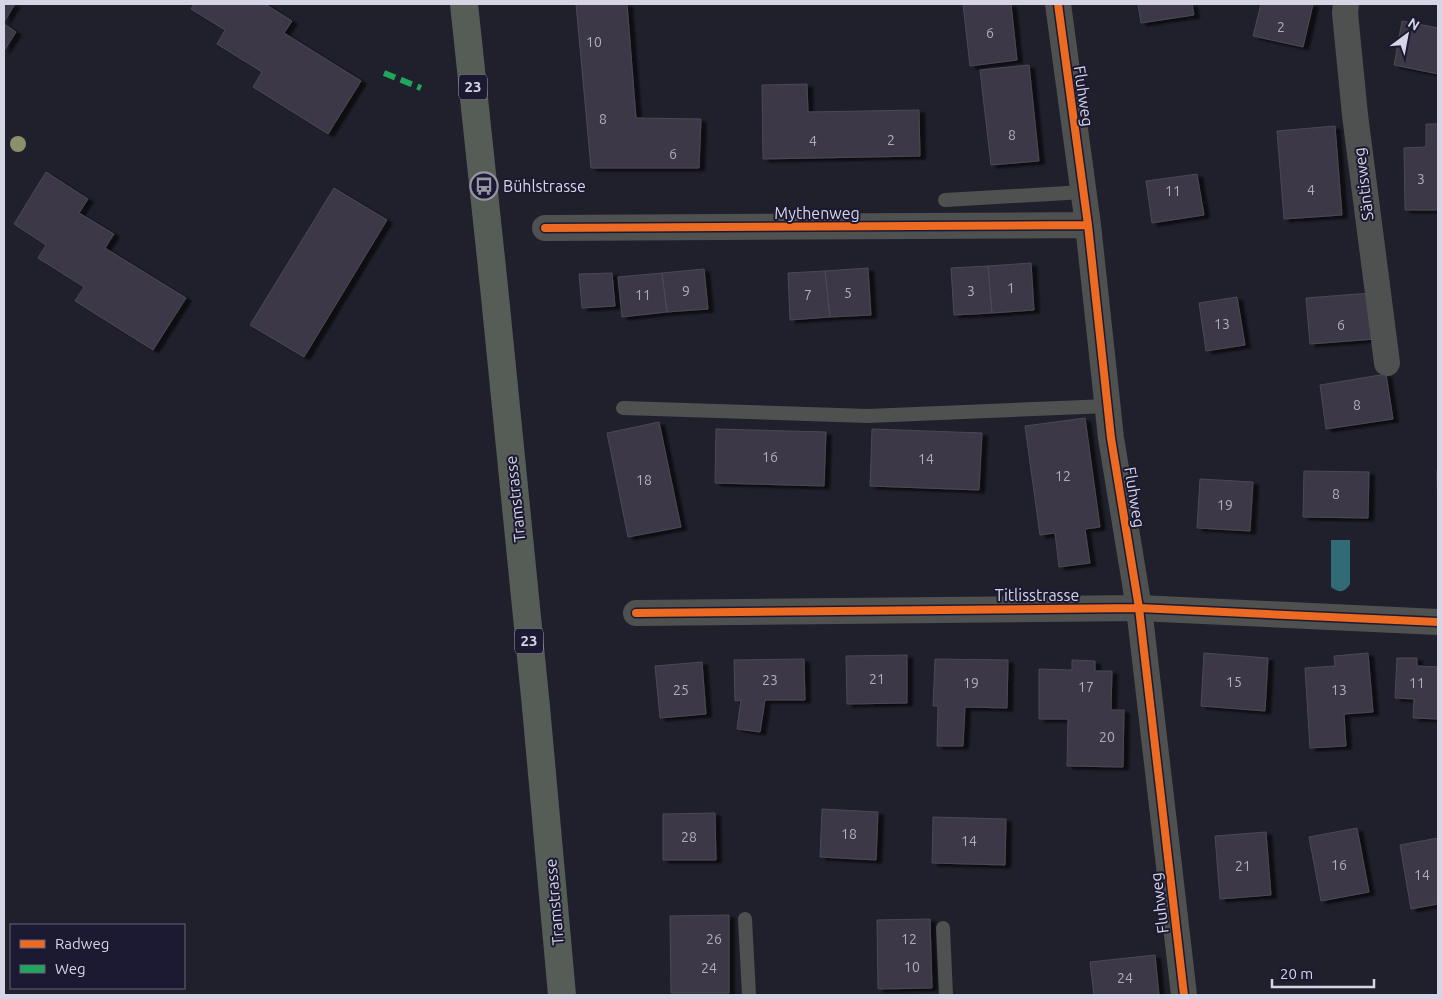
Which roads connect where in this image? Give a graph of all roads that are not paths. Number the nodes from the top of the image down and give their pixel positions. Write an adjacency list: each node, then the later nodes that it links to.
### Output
1 (464, 4): 16 (main road, Tramstrasse / 23)
2 (1058, 4): 4 (street, Fluhweg)
3 (1346, 4): 8 (street, Säntisweg)
4 (1084, 192): 5 (lane); 6 (street, Fluhweg)
5 (944, 200)
6 (1088, 225): 7 (street, Mythenweg); 9 (street, Fluhweg)
7 (545, 228)
8 (1387, 363)
9 (1108, 406): 10 (lane); 11 (street, Fluhweg)
10 (623, 408)
11 (1139, 608): 12 (street, Titlisstrasse); 13 (street, Titlisstrasse); 19 (street, Fluhweg)
12 (636, 613)
13 (1438, 622)
14 (745, 919): 17 (lane)
15 (943, 928): 18 (lane)
16 (562, 995)
17 (749, 995)
18 (946, 995)
19 (1184, 995)

